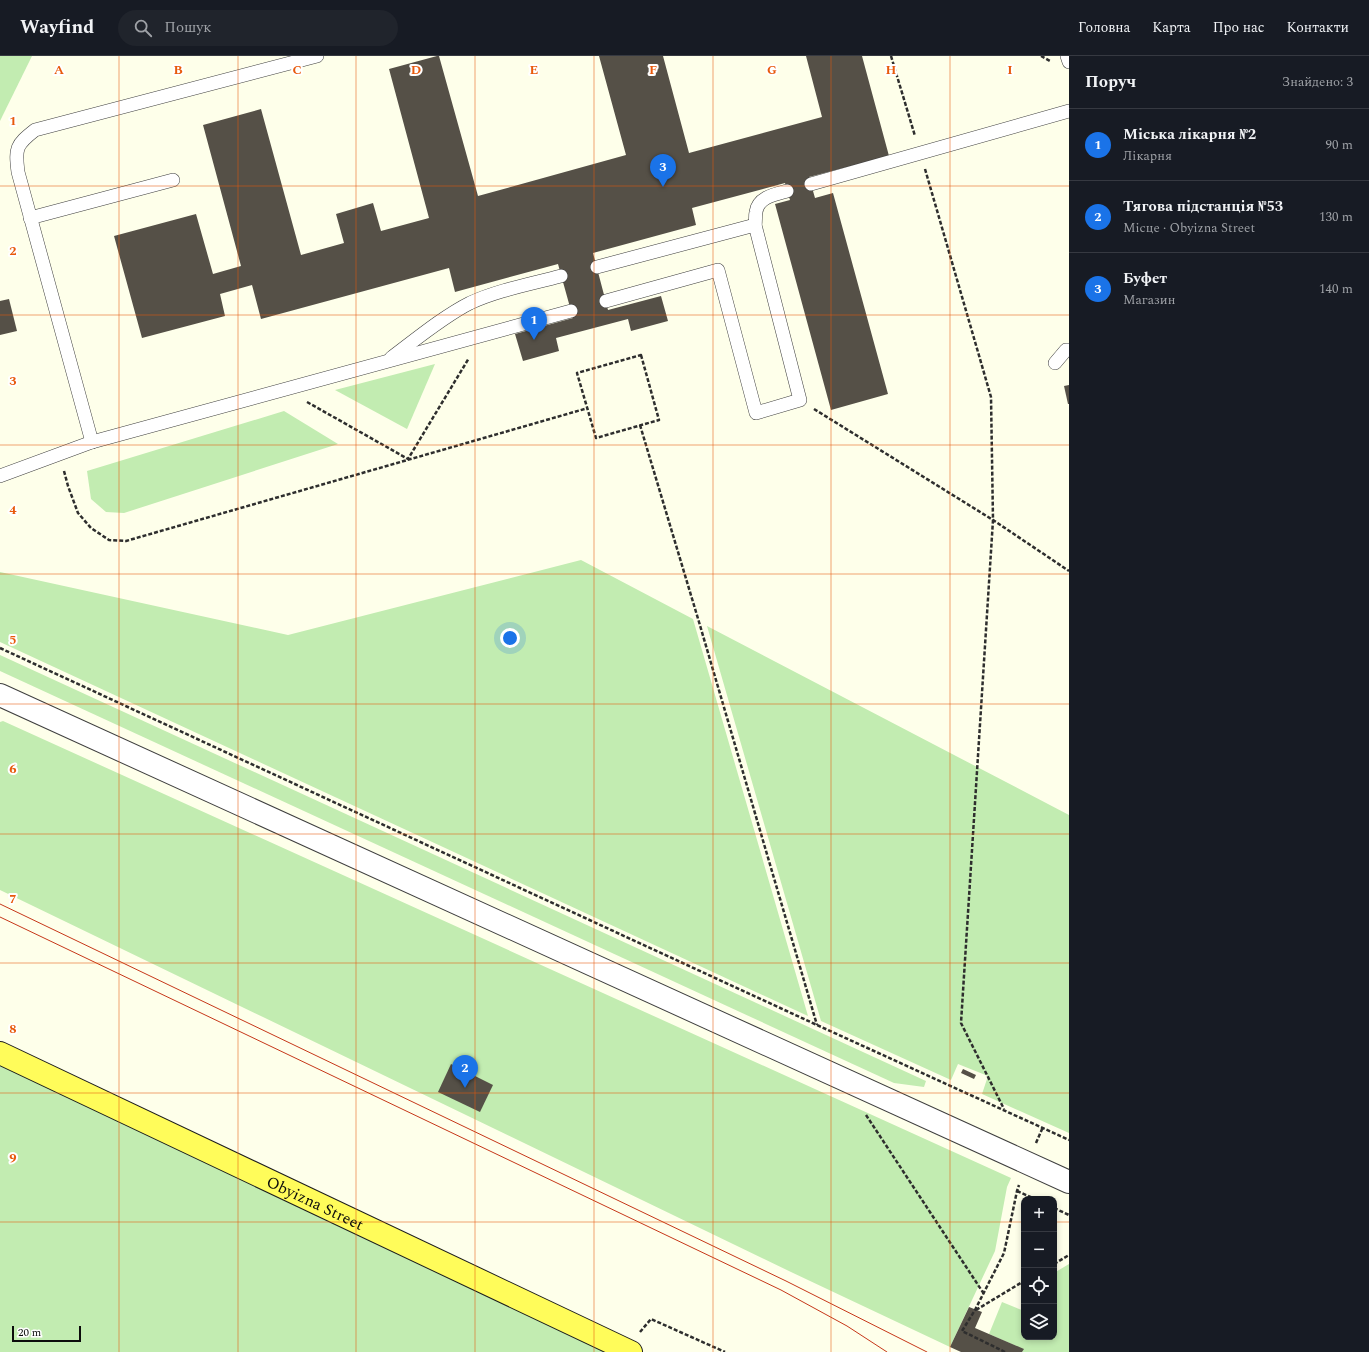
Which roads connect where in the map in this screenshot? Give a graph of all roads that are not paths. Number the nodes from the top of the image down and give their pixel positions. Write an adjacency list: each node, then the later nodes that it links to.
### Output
1 (317, 56): 8 (lane)
2 (1067, 56): 3 (lane)
3 (1069, 62)
4 (1069, 111): 6 (lane)
5 (173, 180): 8 (lane)
6 (811, 184)
7 (787, 190): 9 (lane)
8 (30, 218): 17 (lane)
9 (755, 225): 10 (lane); 12 (lane)
10 (597, 267)
11 (561, 276): 15 (lane)
12 (606, 301)
13 (570, 311): 15 (lane)
14 (1069, 350): 16 (lane)
15 (385, 362): 17 (lane)
16 (1055, 363)
17 (92, 442): 18 (lane)
18 (0, 476)
19 (0, 695): 21 (street)
20 (0, 1053): 22 (main road, Obyizna Street)
21 (1069, 1182)
22 (631, 1352)

